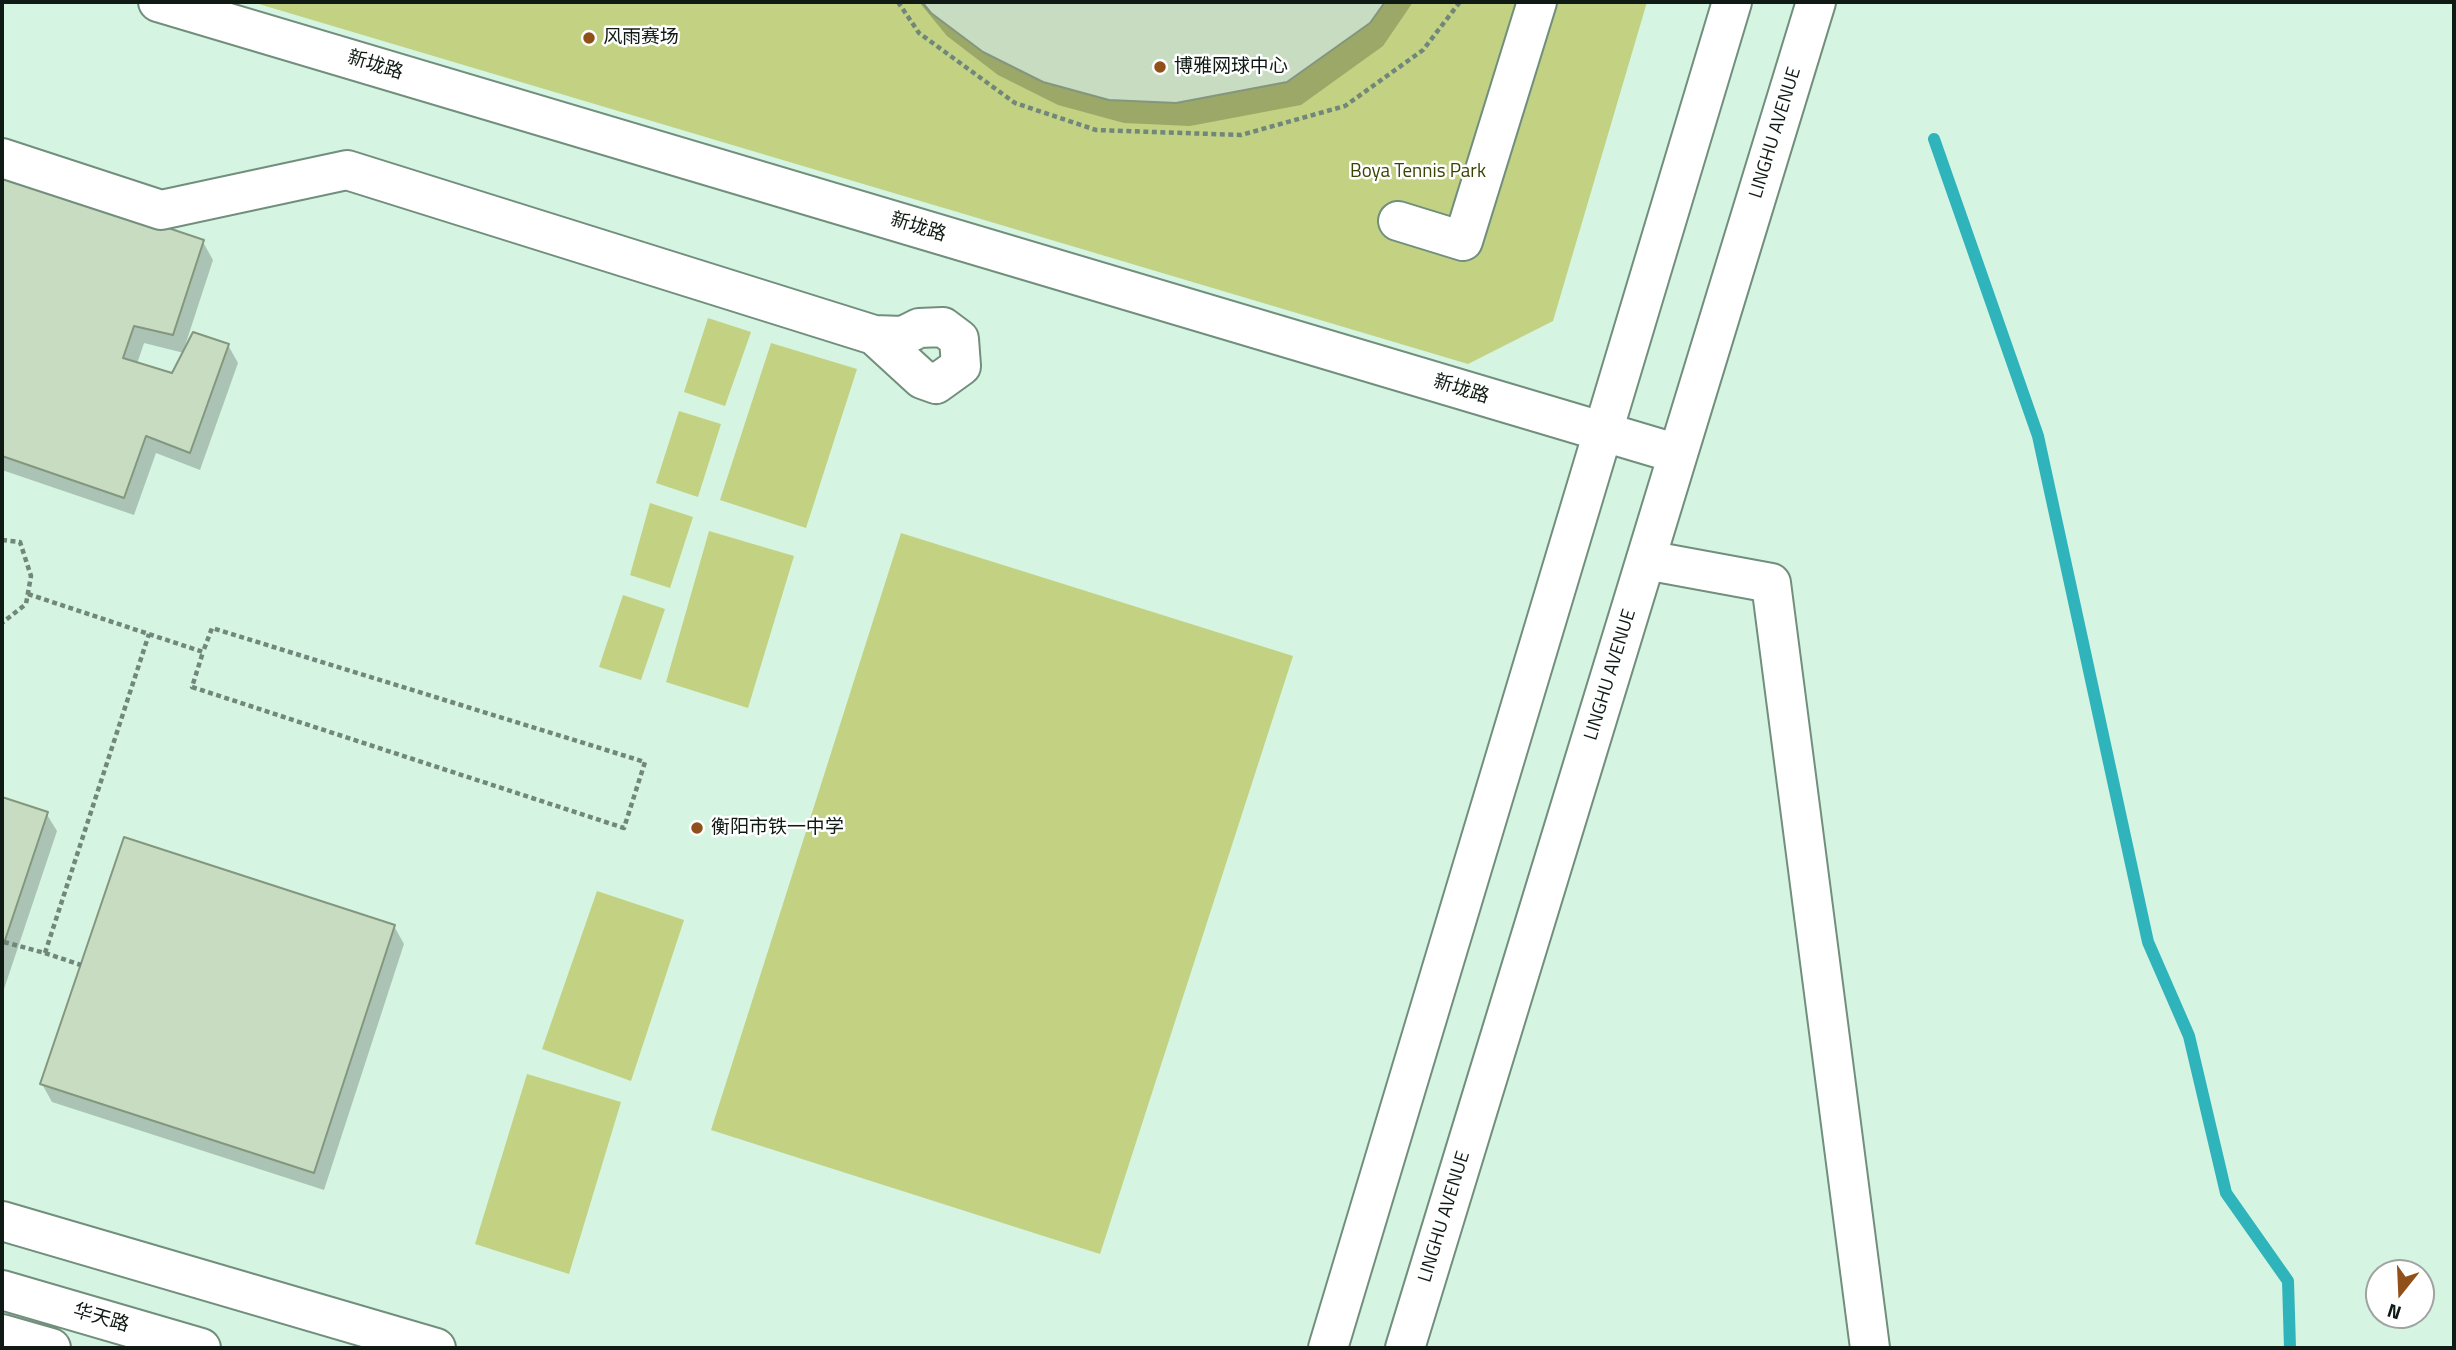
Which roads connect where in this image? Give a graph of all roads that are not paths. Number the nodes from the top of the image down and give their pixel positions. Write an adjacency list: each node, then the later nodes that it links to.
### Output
1 (158, 2): 8 (main road, 新垅路)
2 (1537, 2): 6 (main road)
3 (1732, 2): 8 (main road)
4 (1816, 2): 9 (main road, LINGHU AVENUE)
5 (2, 158): 7 (main road)
6 (1398, 221)
7 (874, 335)
8 (1603, 432): 9 (main road, 新垅路); 17 (main road)
9 (1678, 454): 10 (main road, LINGHU AVENUE)
10 (1646, 560): 18 (main road, LINGHU AVENUE); 19 (main road)
11 (2, 1221): 16 (main road)
12 (2, 1290): 15 (main road, 华天路)
13 (2, 1334): 14 (main road)
14 (51, 1348)
15 (201, 1348)
16 (436, 1348)
17 (1328, 1348)
18 (1405, 1348)
19 (1870, 1348)

